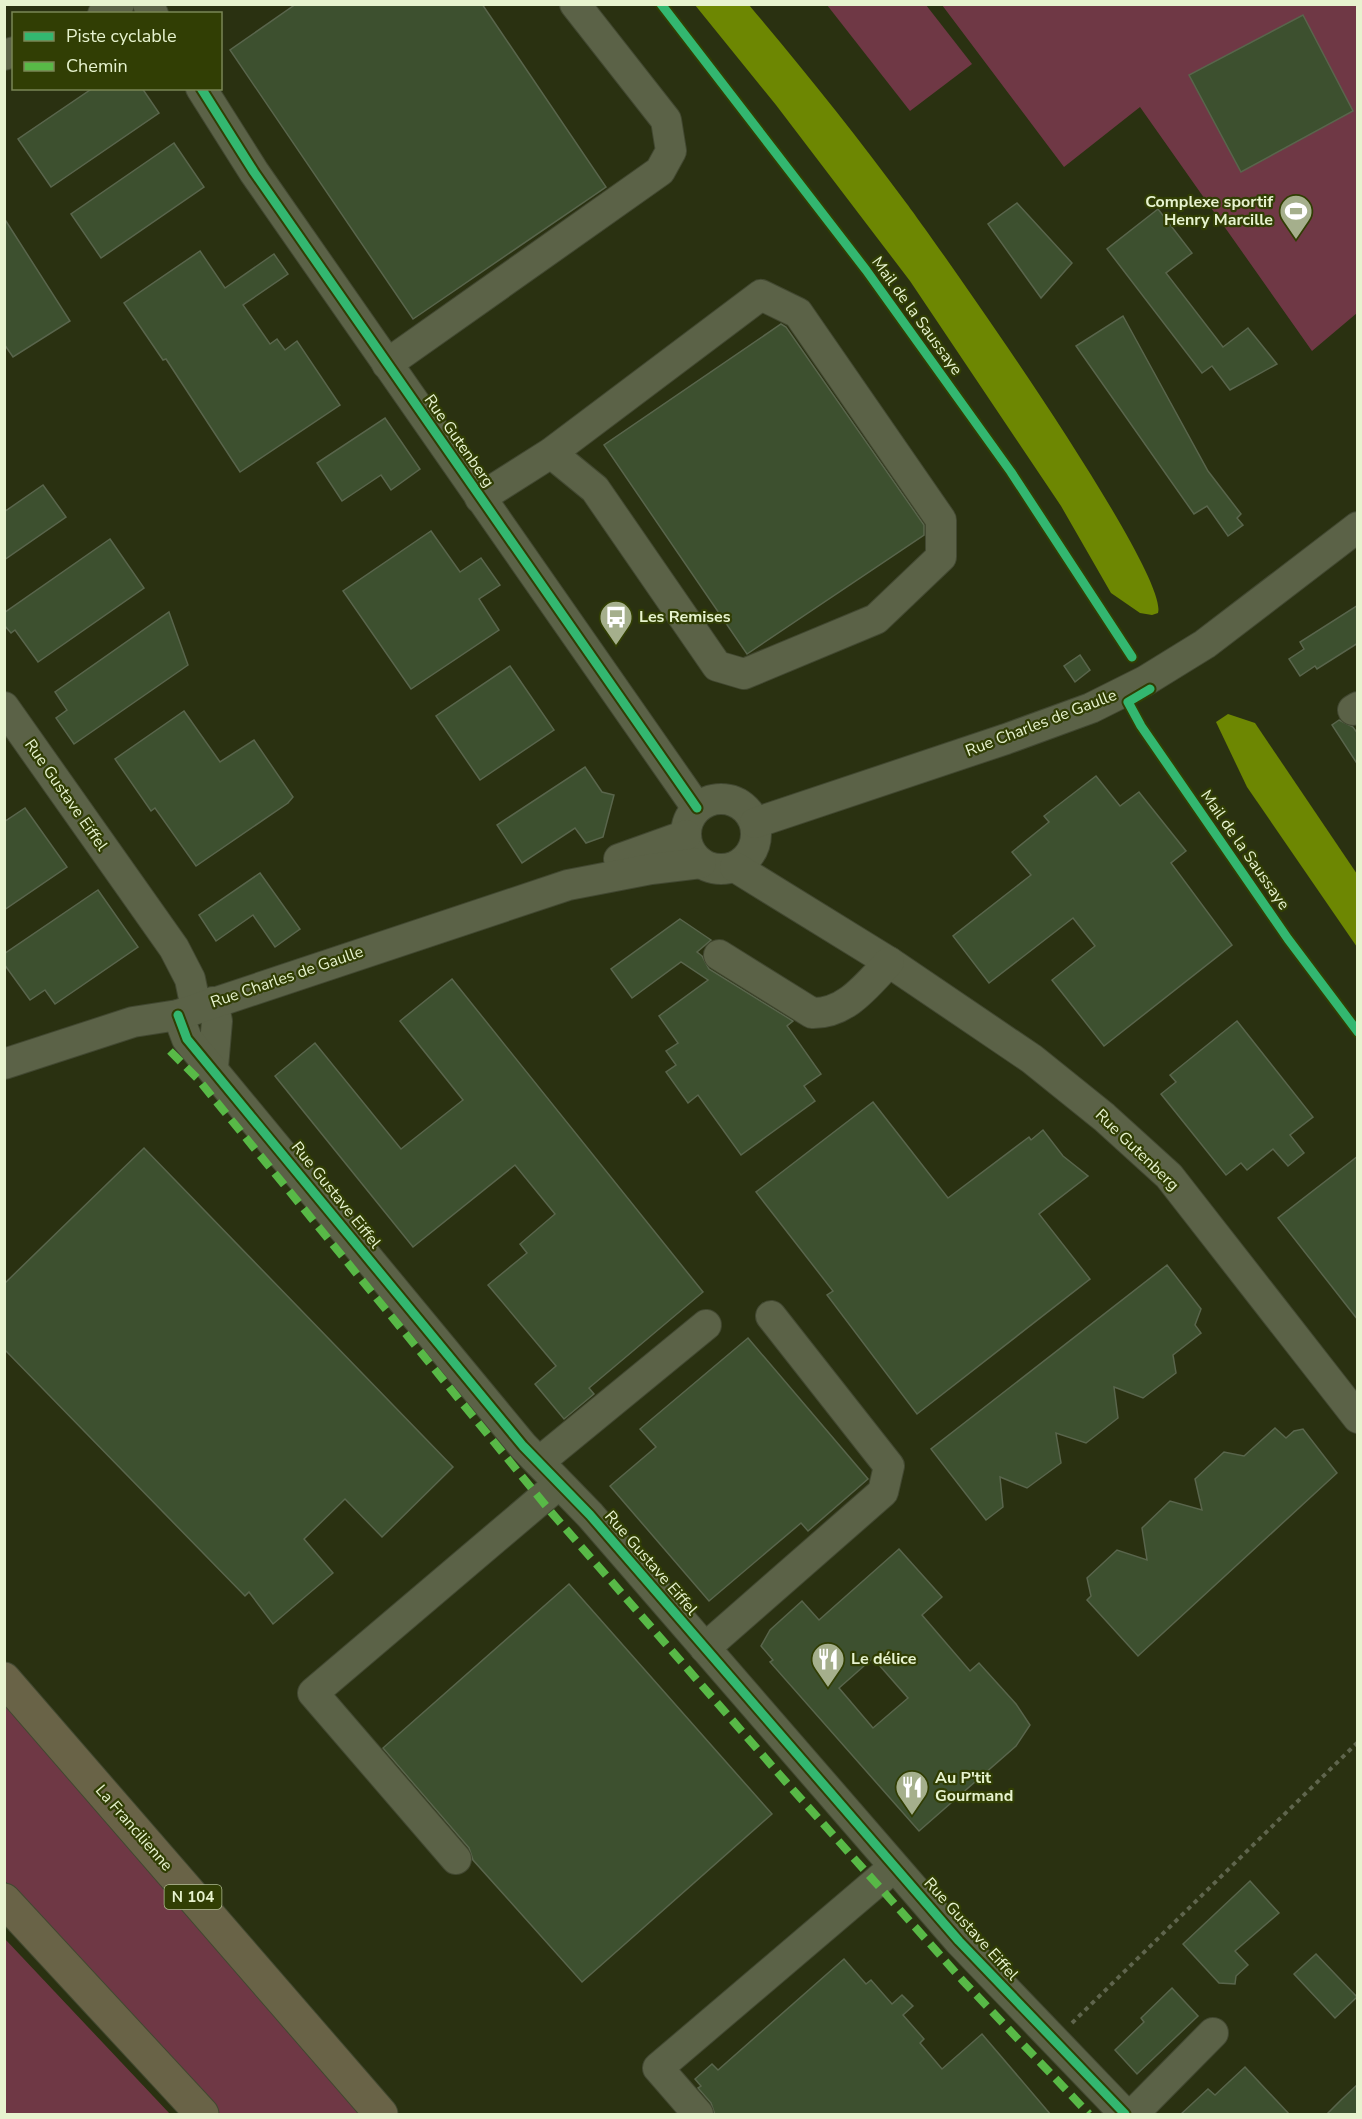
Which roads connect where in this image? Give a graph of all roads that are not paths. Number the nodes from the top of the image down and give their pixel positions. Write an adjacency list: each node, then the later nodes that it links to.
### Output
1 (119, 4): 3 (street)
2 (575, 4): 5 (street)
3 (106, 12)
4 (202, 90): 5 (street, Rue Gutenberg)
5 (387, 364): 7 (street, Rue Gutenberg)
6 (551, 453): 6 (street); 7 (street)
7 (480, 498): 10 (street, Rue Gutenberg)
8 (1358, 527): 11 (street, Rue Charles de Gaulle)
9 (4, 706): 17 (street, Rue Gustave Eiffel)
10 (691, 821): 11 (street); 12 (street); 14 (street, Rue Charles de Gaulle)
11 (755, 833): 13 (street); 16 (street, Rue Gutenberg)
12 (701, 863): 13 (street); 14 (street, Rue Charles de Gaulle)
13 (735, 867): 16 (street, Rue Gutenberg)
14 (568, 885): 17 (street, Rue Charles de Gaulle)
15 (719, 956): 16 (street)
16 (889, 962): 21 (street, Rue Gutenberg)
17 (196, 1008): 18 (street, Rue Charles de Gaulle); 22 (street, Rue Gustave Eiffel)
18 (4, 1064)
19 (771, 1316): 24 (street)
20 (706, 1326): 22 (street)
21 (1358, 1418)
22 (539, 1462): 23 (street, Rue Gustave Eiffel)
23 (559, 1484): 24 (street, Rue Gustave Eiffel); 26 (street)
24 (705, 1648): 27 (street, Rue Gustave Eiffel)
25 (4, 1679): 31 (highway, La Francilienne / N 104)
26 (456, 1859)
27 (894, 1867): 32 (street); 33 (street, Rue Gustave Eiffel)
28 (4, 1900): 30 (highway)
29 (1213, 2032): 34 (street)
30 (202, 2115)
31 (381, 2115)
32 (698, 2115)
33 (1125, 2115)
34 (1132, 2115)

